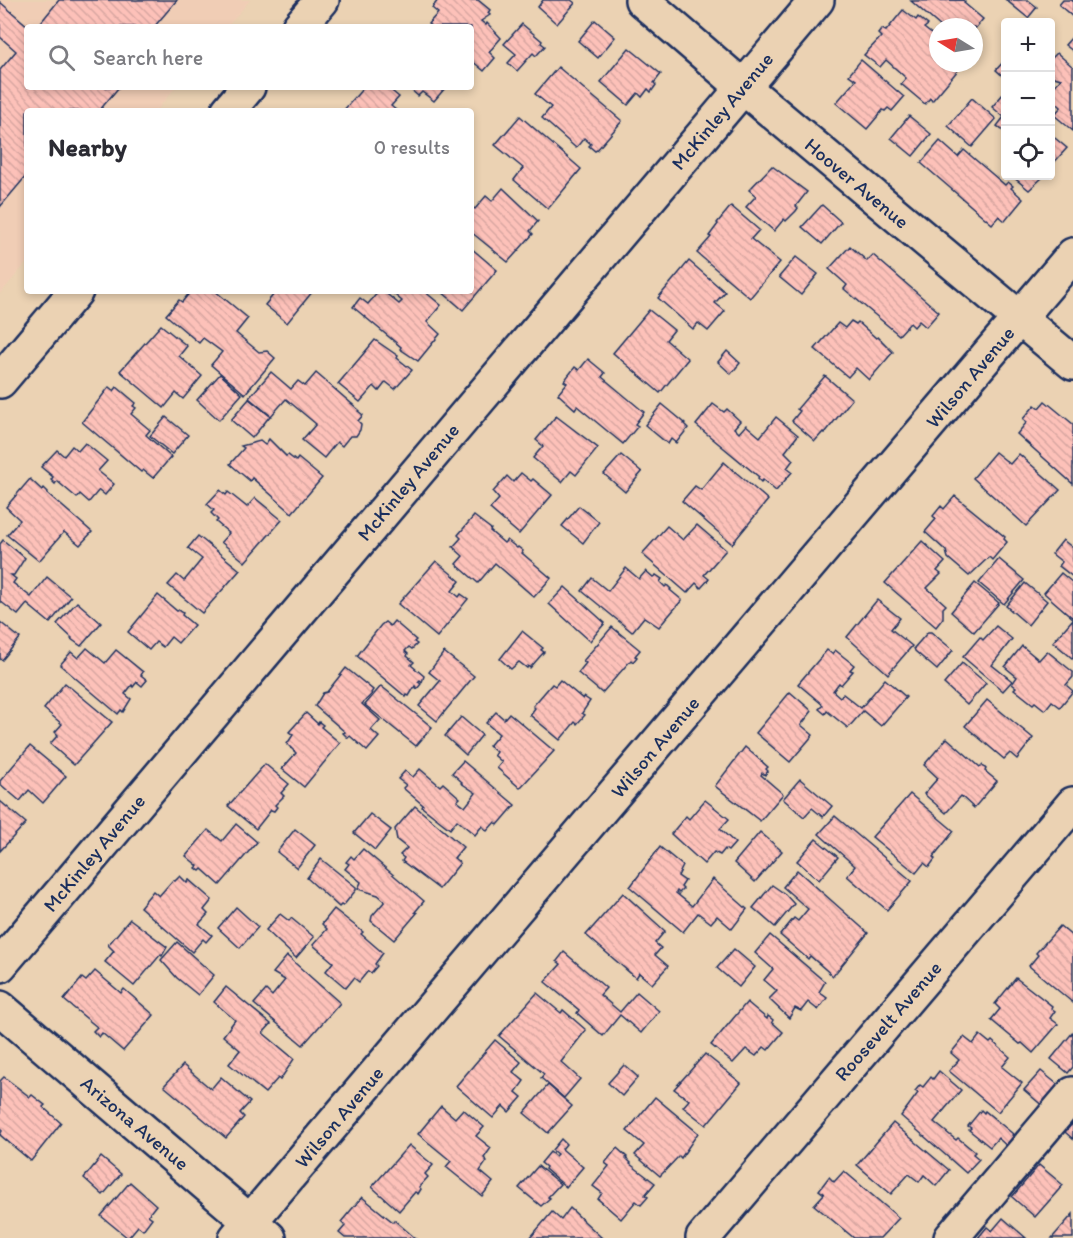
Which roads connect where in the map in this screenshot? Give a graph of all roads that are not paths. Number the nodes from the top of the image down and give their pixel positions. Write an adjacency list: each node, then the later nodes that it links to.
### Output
1 (322, 0): 4 (street)
2 (642, 0): 5 (street, Hoover Avenue)
3 (817, 0): 5 (street, McKinley Avenue)
4 (302, 24)
5 (743, 87): 10 (street, Hoover Avenue); 14 (street, McKinley Avenue)
6 (246, 90): 7 (street)
7 (230, 108)
8 (1073, 255): 10 (street, Wilson Avenue)
9 (73, 294): 12 (street)
10 (1020, 318): 11 (street, Hoover Avenue); 17 (street, Wilson Avenue)
11 (1073, 363)
12 (0, 381)
13 (1073, 804): 18 (street, Roosevelt Avenue)
14 (0, 965)
15 (0, 1008): 17 (street, Arizona Avenue)
16 (1073, 1094): 19 (street)
17 (252, 1232)
18 (703, 1238)
19 (951, 1238)

